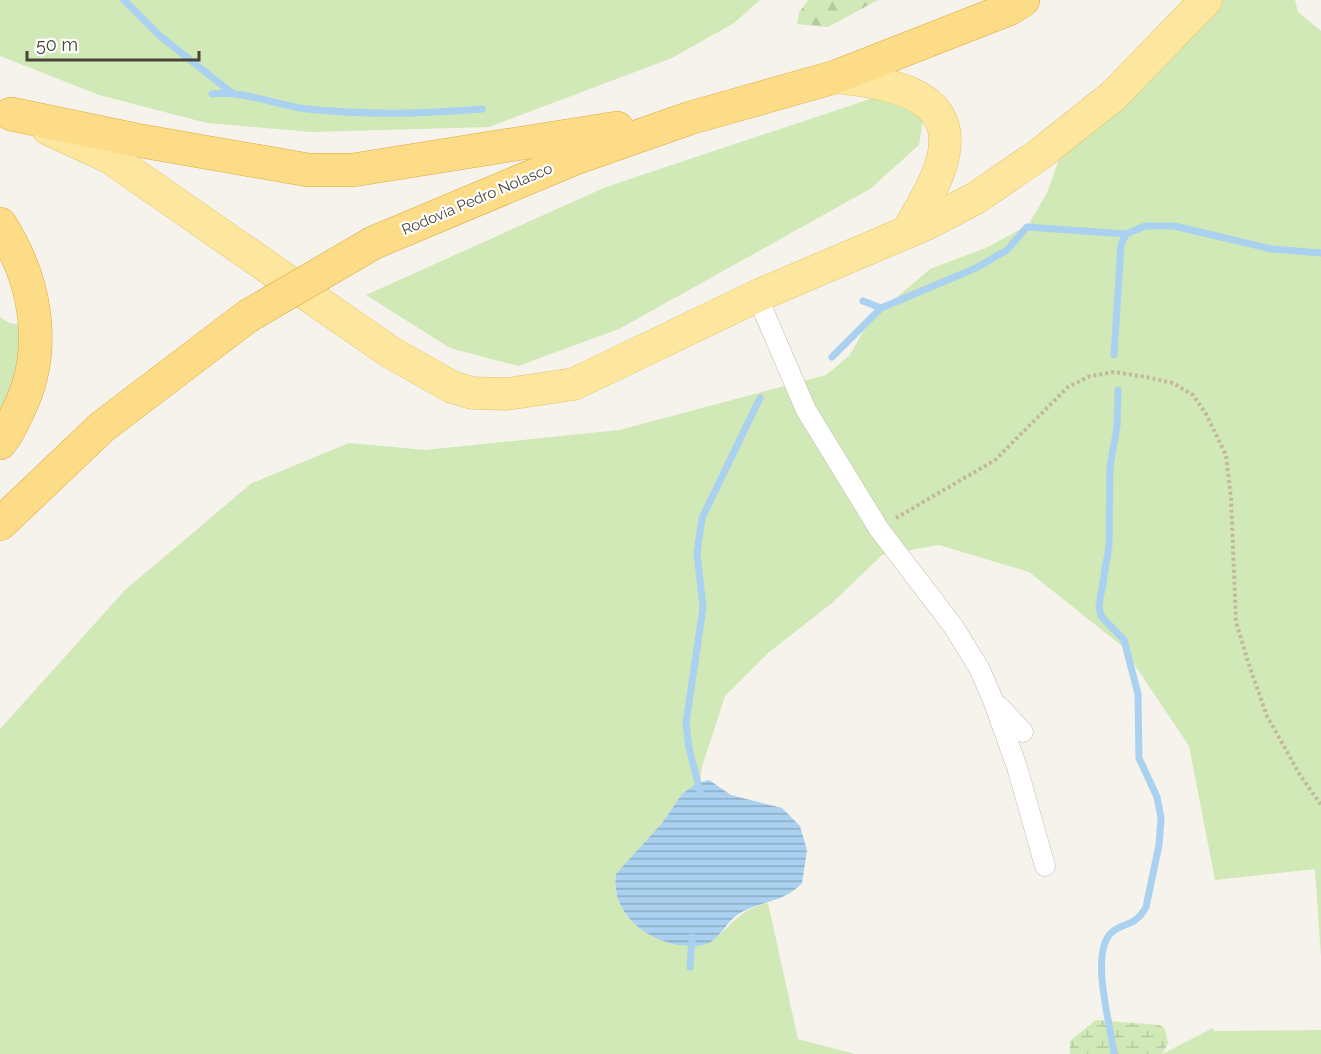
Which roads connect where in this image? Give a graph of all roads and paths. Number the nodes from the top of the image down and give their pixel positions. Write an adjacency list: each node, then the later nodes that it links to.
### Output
1 (1023, 0): 3 (highway, Rodovia Pedro Nolasco)
2 (1206, 0): 7 (main road)
3 (836, 77): 5 (highway, Rodovia Pedro Nolasco); 7 (main road)
4 (5, 112): 5 (highway); 8 (main road)
5 (690, 118): 10 (highway, Rodovia Pedro Nolasco, bridge)
6 (0, 224): 9 (highway)
7 (907, 232): 8 (main road)
8 (757, 296): 11 (street)
9 (0, 443)
10 (0, 524)
11 (879, 529): 12 (street); 14 (path)
12 (993, 700): 13 (street); 15 (street)
13 (1023, 732)
14 (1321, 805)
15 (1045, 866)

